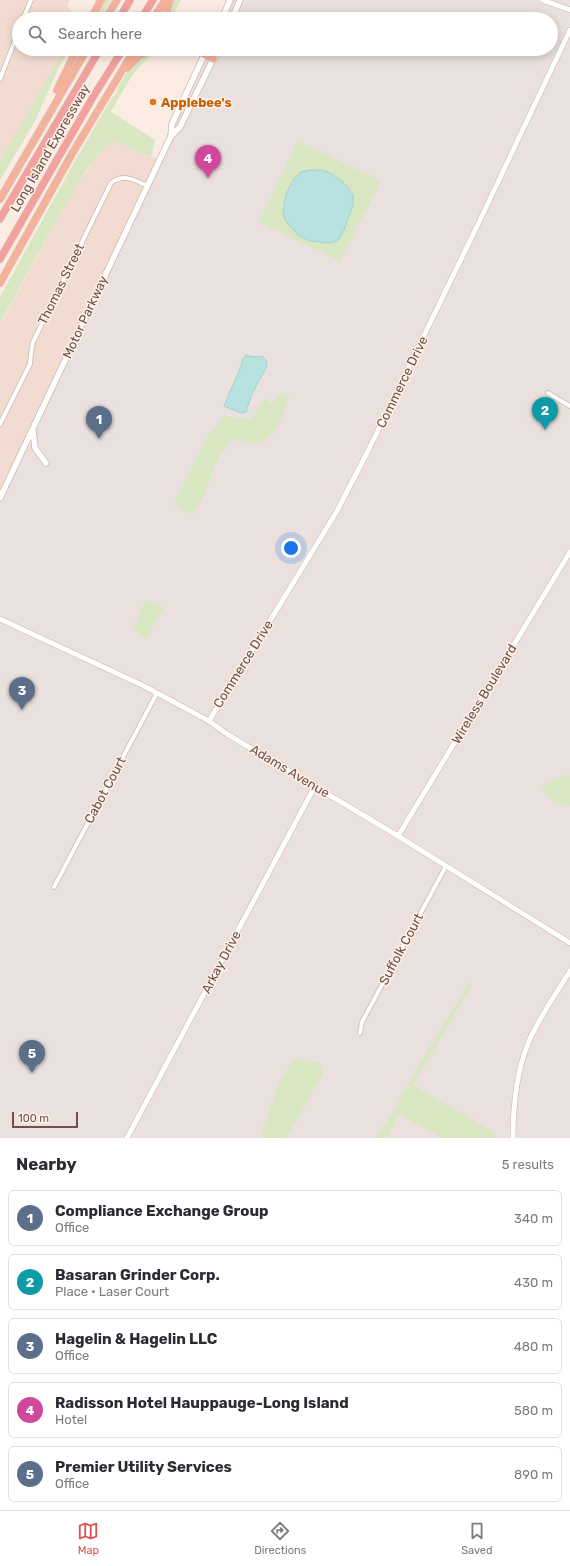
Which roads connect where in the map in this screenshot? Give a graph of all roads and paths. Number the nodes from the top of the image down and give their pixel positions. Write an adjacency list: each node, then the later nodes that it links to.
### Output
1 (31, 0): 13 (street)
2 (101, 0): 14 (highway)
3 (117, 0): 15 (highway)
4 (130, 0): 16 (highway)
5 (153, 0): 17 (highway)
6 (165, 0): 18 (highway)
7 (170, 0): 19 (highway)
8 (230, 0): 20 (main road)
9 (240, 0): 21 (main road)
10 (542, 0): 11 (street)
11 (554, 2): 12 (street)
12 (570, 10)
13 (26, 12)
14 (95, 12)
15 (109, 12)
16 (123, 12)
17 (145, 12)
18 (157, 12)
19 (167, 12)
20 (225, 12)
21 (235, 12)
22 (570, 30): 24 (street, Commerce Drive)
23 (12, 48): 34 (street)
24 (558, 55)
25 (74, 56): 36 (highway)
26 (83, 56): 36 (highway)
27 (96, 56): 40 (highway, Long Island Expressway)
28 (118, 56): 41 (highway, Long Island Expressway)
29 (131, 56): 35 (highway)
30 (140, 56): 35 (highway)
31 (205, 56): 37 (main road, Motor Parkway)
32 (214, 56): 37 (main road, Motor Parkway)
33 (558, 56): 52 (street, Commerce Drive)
34 (0, 79)
35 (114, 82): 42 (highway)
36 (38, 132): 39 (highway)
37 (171, 136): 38 (main road, Motor Parkway)
38 (148, 186): 45 (street, Thomas Street); 46 (main road, Motor Parkway)
39 (0, 199)
40 (0, 219)
41 (0, 259)
42 (0, 284)
43 (548, 393): 44 (street)
44 (570, 406)
45 (0, 424)
46 (33, 429): 47 (main road); 48 (main road, Motor Parkway)
47 (46, 463)
48 (0, 498)
49 (570, 552): 54 (street, Wireless Boulevard)
50 (0, 619): 51 (street, Adams Avenue)
51 (157, 693): 52 (street, Adams Avenue); 56 (street, Cabot Court)
52 (209, 721): 53 (street, Adams Avenue)
53 (315, 786): 54 (street, Adams Avenue); 60 (street, Arkay Drive)
54 (398, 836): 55 (street, Adams Avenue)
55 (446, 866): 57 (street, Adams Avenue); 59 (street, Suffolk Court)
56 (54, 887)
57 (570, 943)
58 (570, 971): 61 (street)
59 (360, 1033)
60 (127, 1138)
61 (513, 1138)

